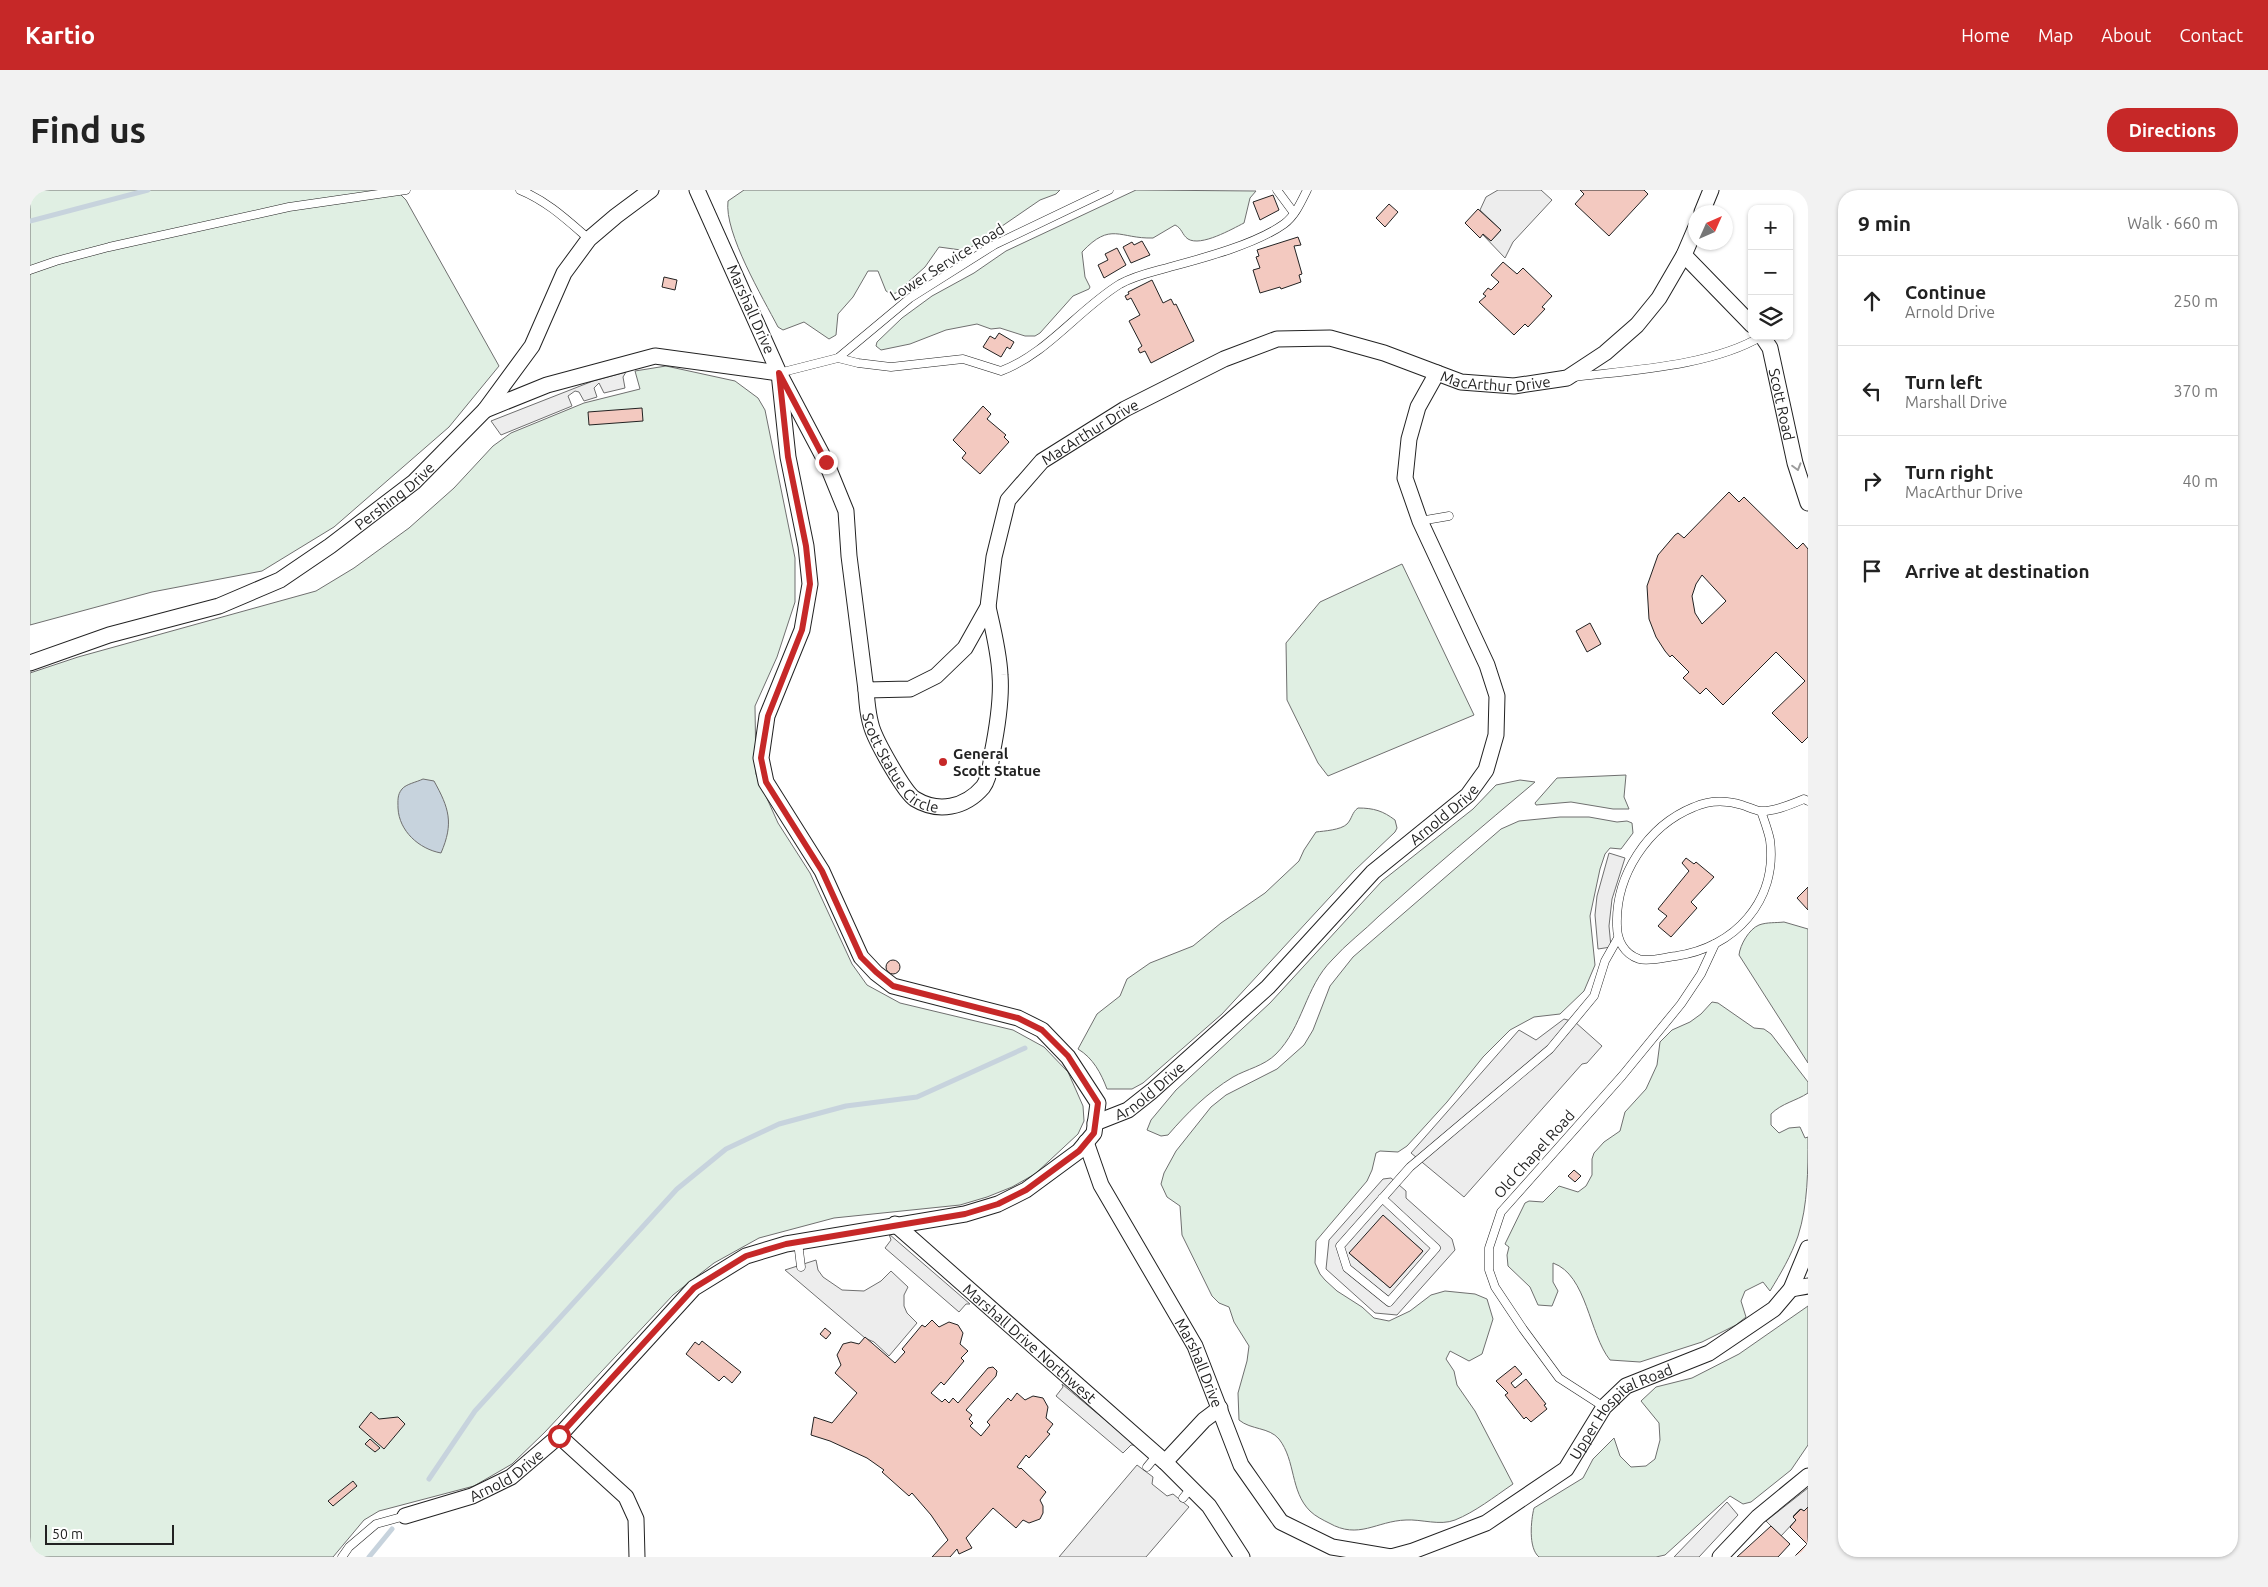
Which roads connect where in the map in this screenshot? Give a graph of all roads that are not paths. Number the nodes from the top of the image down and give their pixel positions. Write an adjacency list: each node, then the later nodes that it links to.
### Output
1 (406, 190): 14 (lane)
2 (520, 190): 11 (lane)
3 (651, 190): 11 (street, Pershing Drive)
4 (697, 190): 19 (street, Marshall Drive)
5 (1109, 190): 18 (lane, Lower Service Road)
6 (1277, 190): 10 (lane)
7 (1307, 190): 10 (lane)
8 (1711, 190): 9 (street)
9 (1705, 205)
10 (1294, 213): 18 (lane)
11 (589, 239): 22 (street, Pershing Drive)
12 (1688, 246): 13 (street, MacArthur Drive)
13 (1684, 255): 15 (street); 21 (street, MacArthur Drive)
14 (30, 270)
15 (1748, 321)
16 (1755, 340): 21 (lane)
17 (1765, 340): 23 (street, Scott Road, one-way to 23)
18 (838, 358): 19 (lane, Lower Service Road)
19 (779, 373): 22 (street); 28 (street); 33 (street, Marshall Drive)
20 (1437, 373): 21 (street, MacArthur Drive); 25 (street, Arnold Drive); 26 (street, MacArthur Drive)
21 (1567, 378)
22 (485, 410): 27 (street, Pershing Drive)
23 (1808, 504)
24 (1450, 516): 25 (lane)
25 (1420, 521): 33 (street, Arnold Drive)
26 (988, 607): 28 (street, MacArthur Drive); 28 (street, Scott Statue Circle)
27 (30, 663)
28 (866, 690)
29 (1808, 801): 30 (lane)
30 (1761, 811): 31 (lane); 32 (lane)
31 (1618, 938): 32 (lane); 35 (lane)
32 (1715, 944): 42 (lane, Old Chapel Road)
33 (1095, 1123): 34 (street, Arnold Drive)
34 (1086, 1142): 36 (street, Arnold Drive); 43 (street, Marshall Drive)
35 (1382, 1198): 35 (lane)
36 (895, 1224): 37 (street, Arnold Drive); 45 (street, Marshall Drive Northwest)
37 (798, 1242): 39 (lane); 44 (street, Arnold Drive)
38 (1808, 1248): 41 (street, Upper Hospital Road)
39 (801, 1268)
40 (1808, 1286): 41 (street)
41 (1791, 1290): 42 (street, Upper Hospital Road)
42 (1604, 1407): 43 (street, Upper Hospital Road)
43 (1220, 1408): 45 (street, Marshall Drive)
44 (559, 1436): 48 (street, Arnold Drive); 50 (street)
45 (1161, 1458): 46 (lane); 51 (street)
46 (1147, 1468)
47 (1808, 1476): 52 (street)
48 (405, 1516): 49 (lane)
49 (342, 1557)
50 (637, 1557)
51 (1242, 1557)
52 (1720, 1557)

